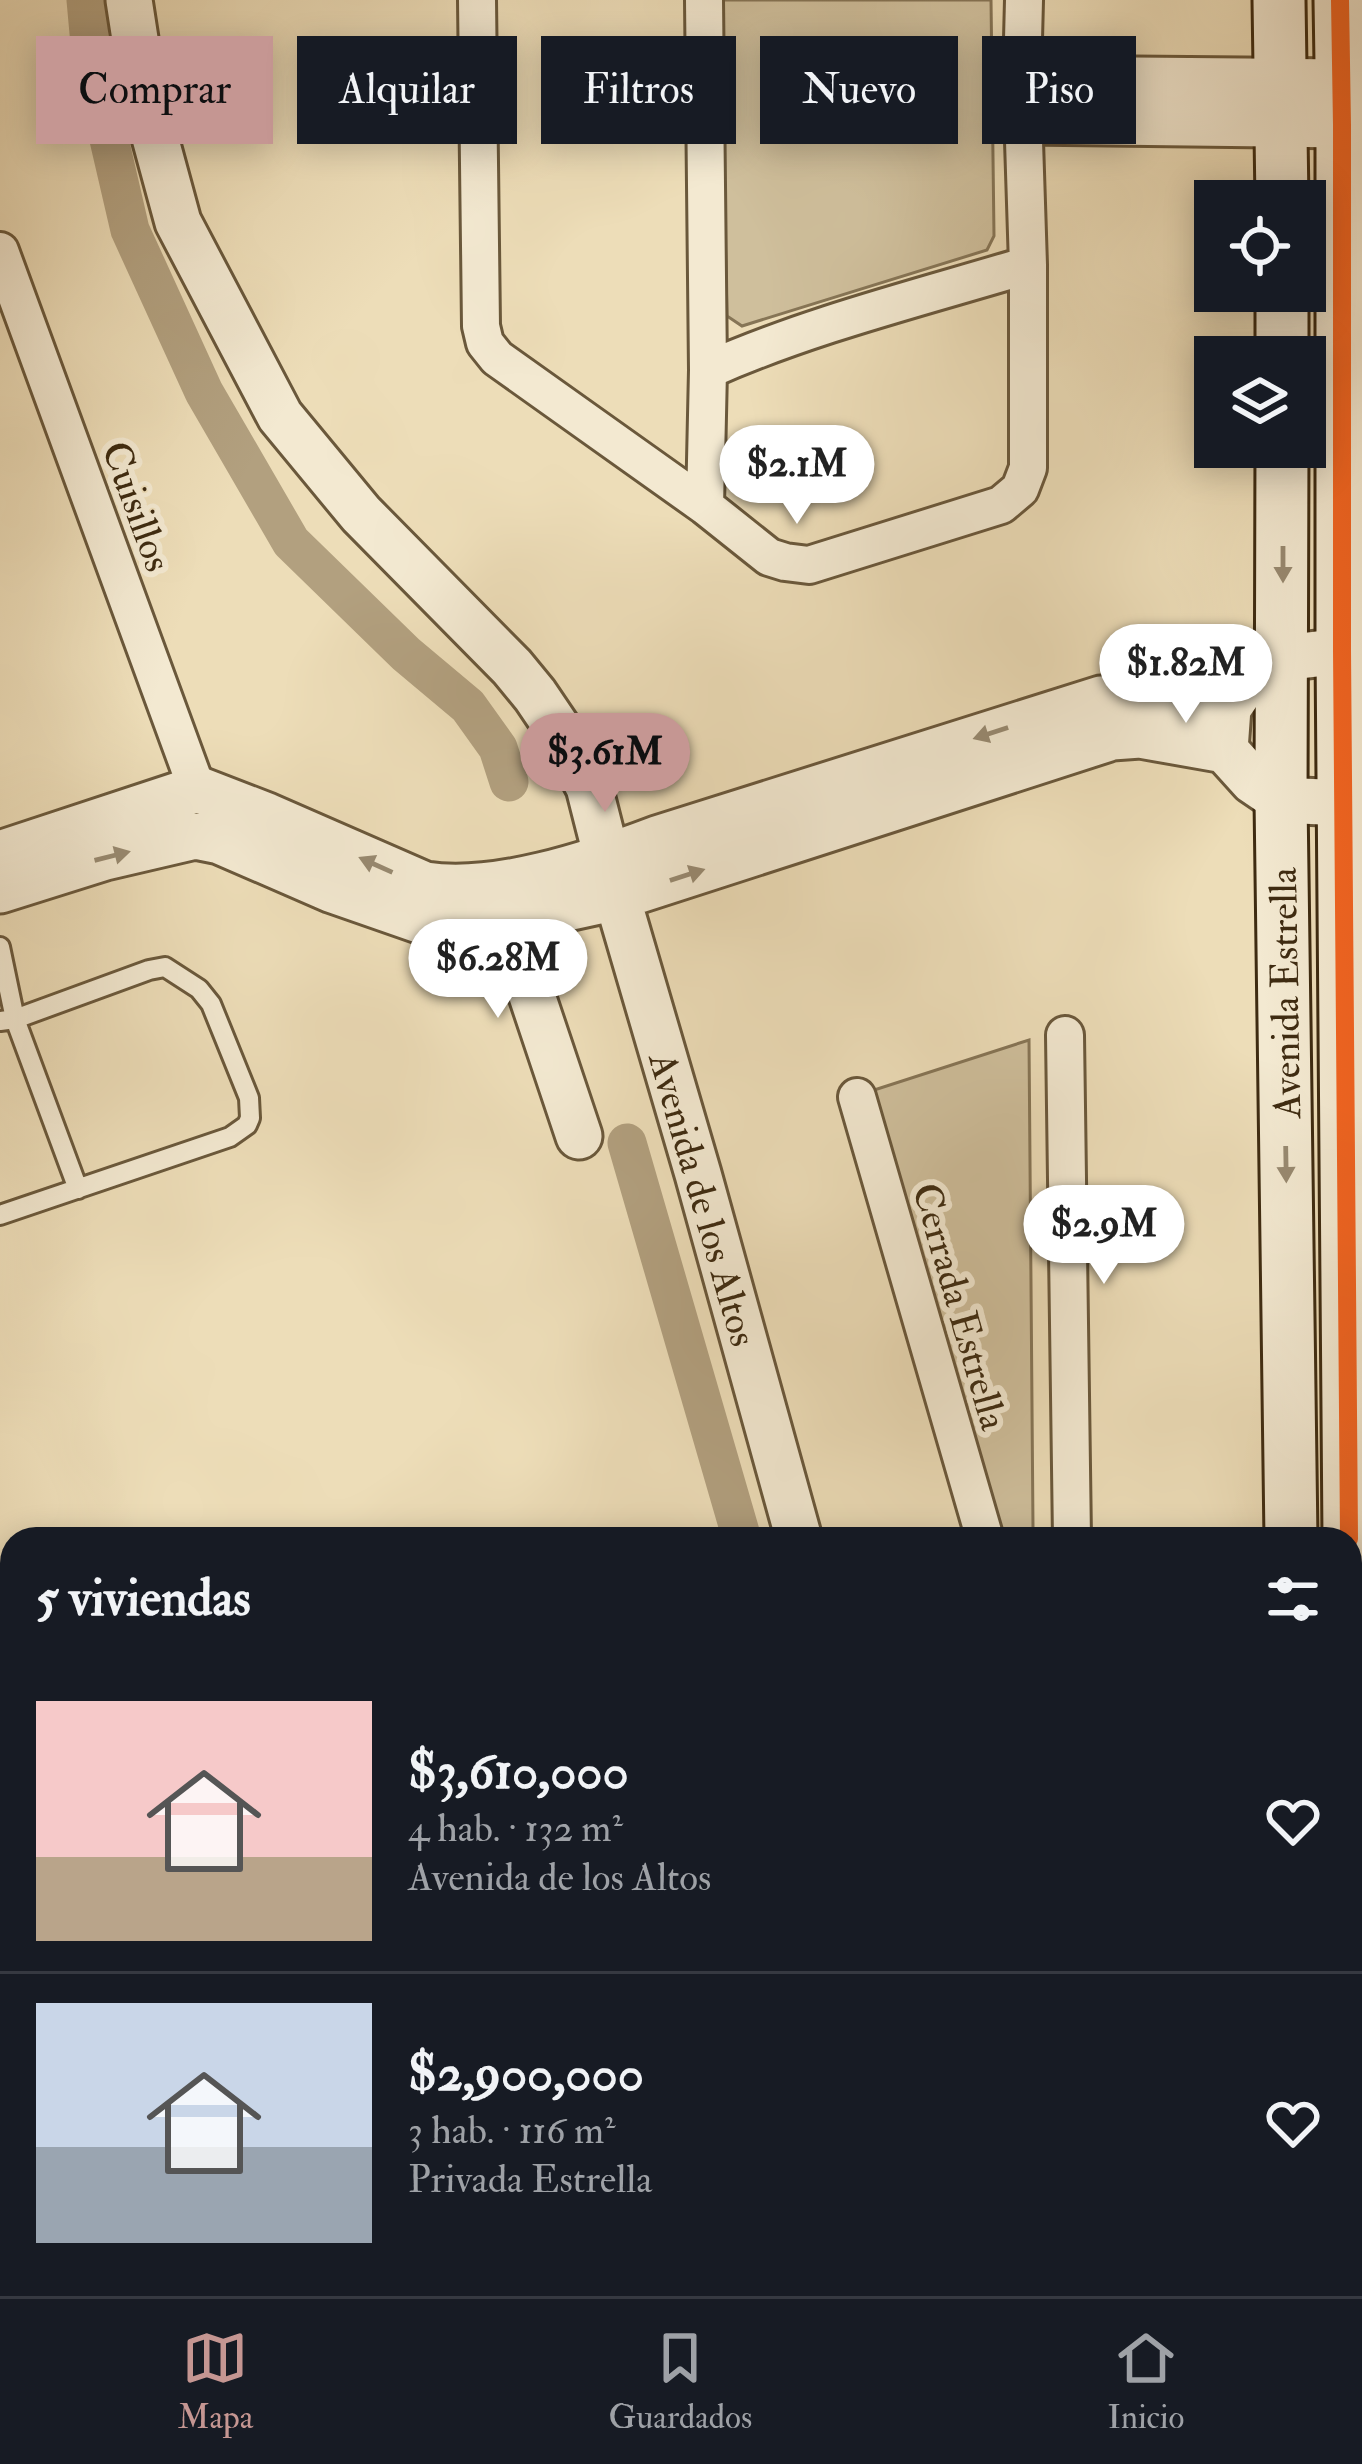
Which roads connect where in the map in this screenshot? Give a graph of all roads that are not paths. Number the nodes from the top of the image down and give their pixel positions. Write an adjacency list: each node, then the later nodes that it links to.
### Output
1 (129, 0): 25 (street, Avenida de los Altos)
2 (477, 0): 17 (street)
3 (704, 0): 15 (street)
4 (1024, 0): 7 (street)
5 (1279, 0): 9 (main road)
6 (1340, 0): 10 (main road, Avenida Estrella)
7 (1024, 36)
8 (1136, 101): 9 (street)
9 (1281, 103): 10 (street); 12 (main road)
10 (1341, 103): 18 (main road, Avenida Estrella)
11 (1024, 144): 13 (street)
12 (1282, 180)
13 (1028, 265): 15 (street); 17 (street)
14 (3, 270): 21 (street, Cuisillos)
15 (709, 370): 17 (street)
16 (1282, 468): 19 (main road, Avenida Estrella, one-way to 19)
17 (705, 506)
18 (1342, 651): 19 (street); 23 (main road, Avenida Estrella)
19 (1283, 658): 20 (street); 22 (main road, Avenida Estrella)
20 (1227, 729): 22 (street); 25 (street)
21 (197, 789): 24 (street); 28 (street, one-way to 21)
22 (1281, 800): 23 (street); 41 (main road, Avenida Estrella, one-way to 41)
23 (1343, 803): 27 (main road, Avenida Estrella)
24 (0, 854)
25 (613, 878): 28 (street); 38 (street, Avenida de los Altos)
26 (0, 890): 28 (street, one-way to 28)
27 (1353, 900): 33 (main road, Avenida Estrella)
28 (503, 902): 34 (street)
29 (0, 947): 30 (lane)
30 (8, 1020): 35 (lane); 35 (lane)
31 (1065, 1035): 40 (street)
32 (857, 1097): 39 (street, Cerrada Estrella)
33 (1354, 1119): 37 (main road, Avenida Estrella)
34 (579, 1136)
35 (78, 1190): 36 (lane)
36 (0, 1215)
37 (1355, 1346): 42 (main road, Avenida Estrella)
38 (796, 1527)
39 (982, 1527)
40 (1072, 1527)
41 (1291, 1527)
42 (1349, 1527)

